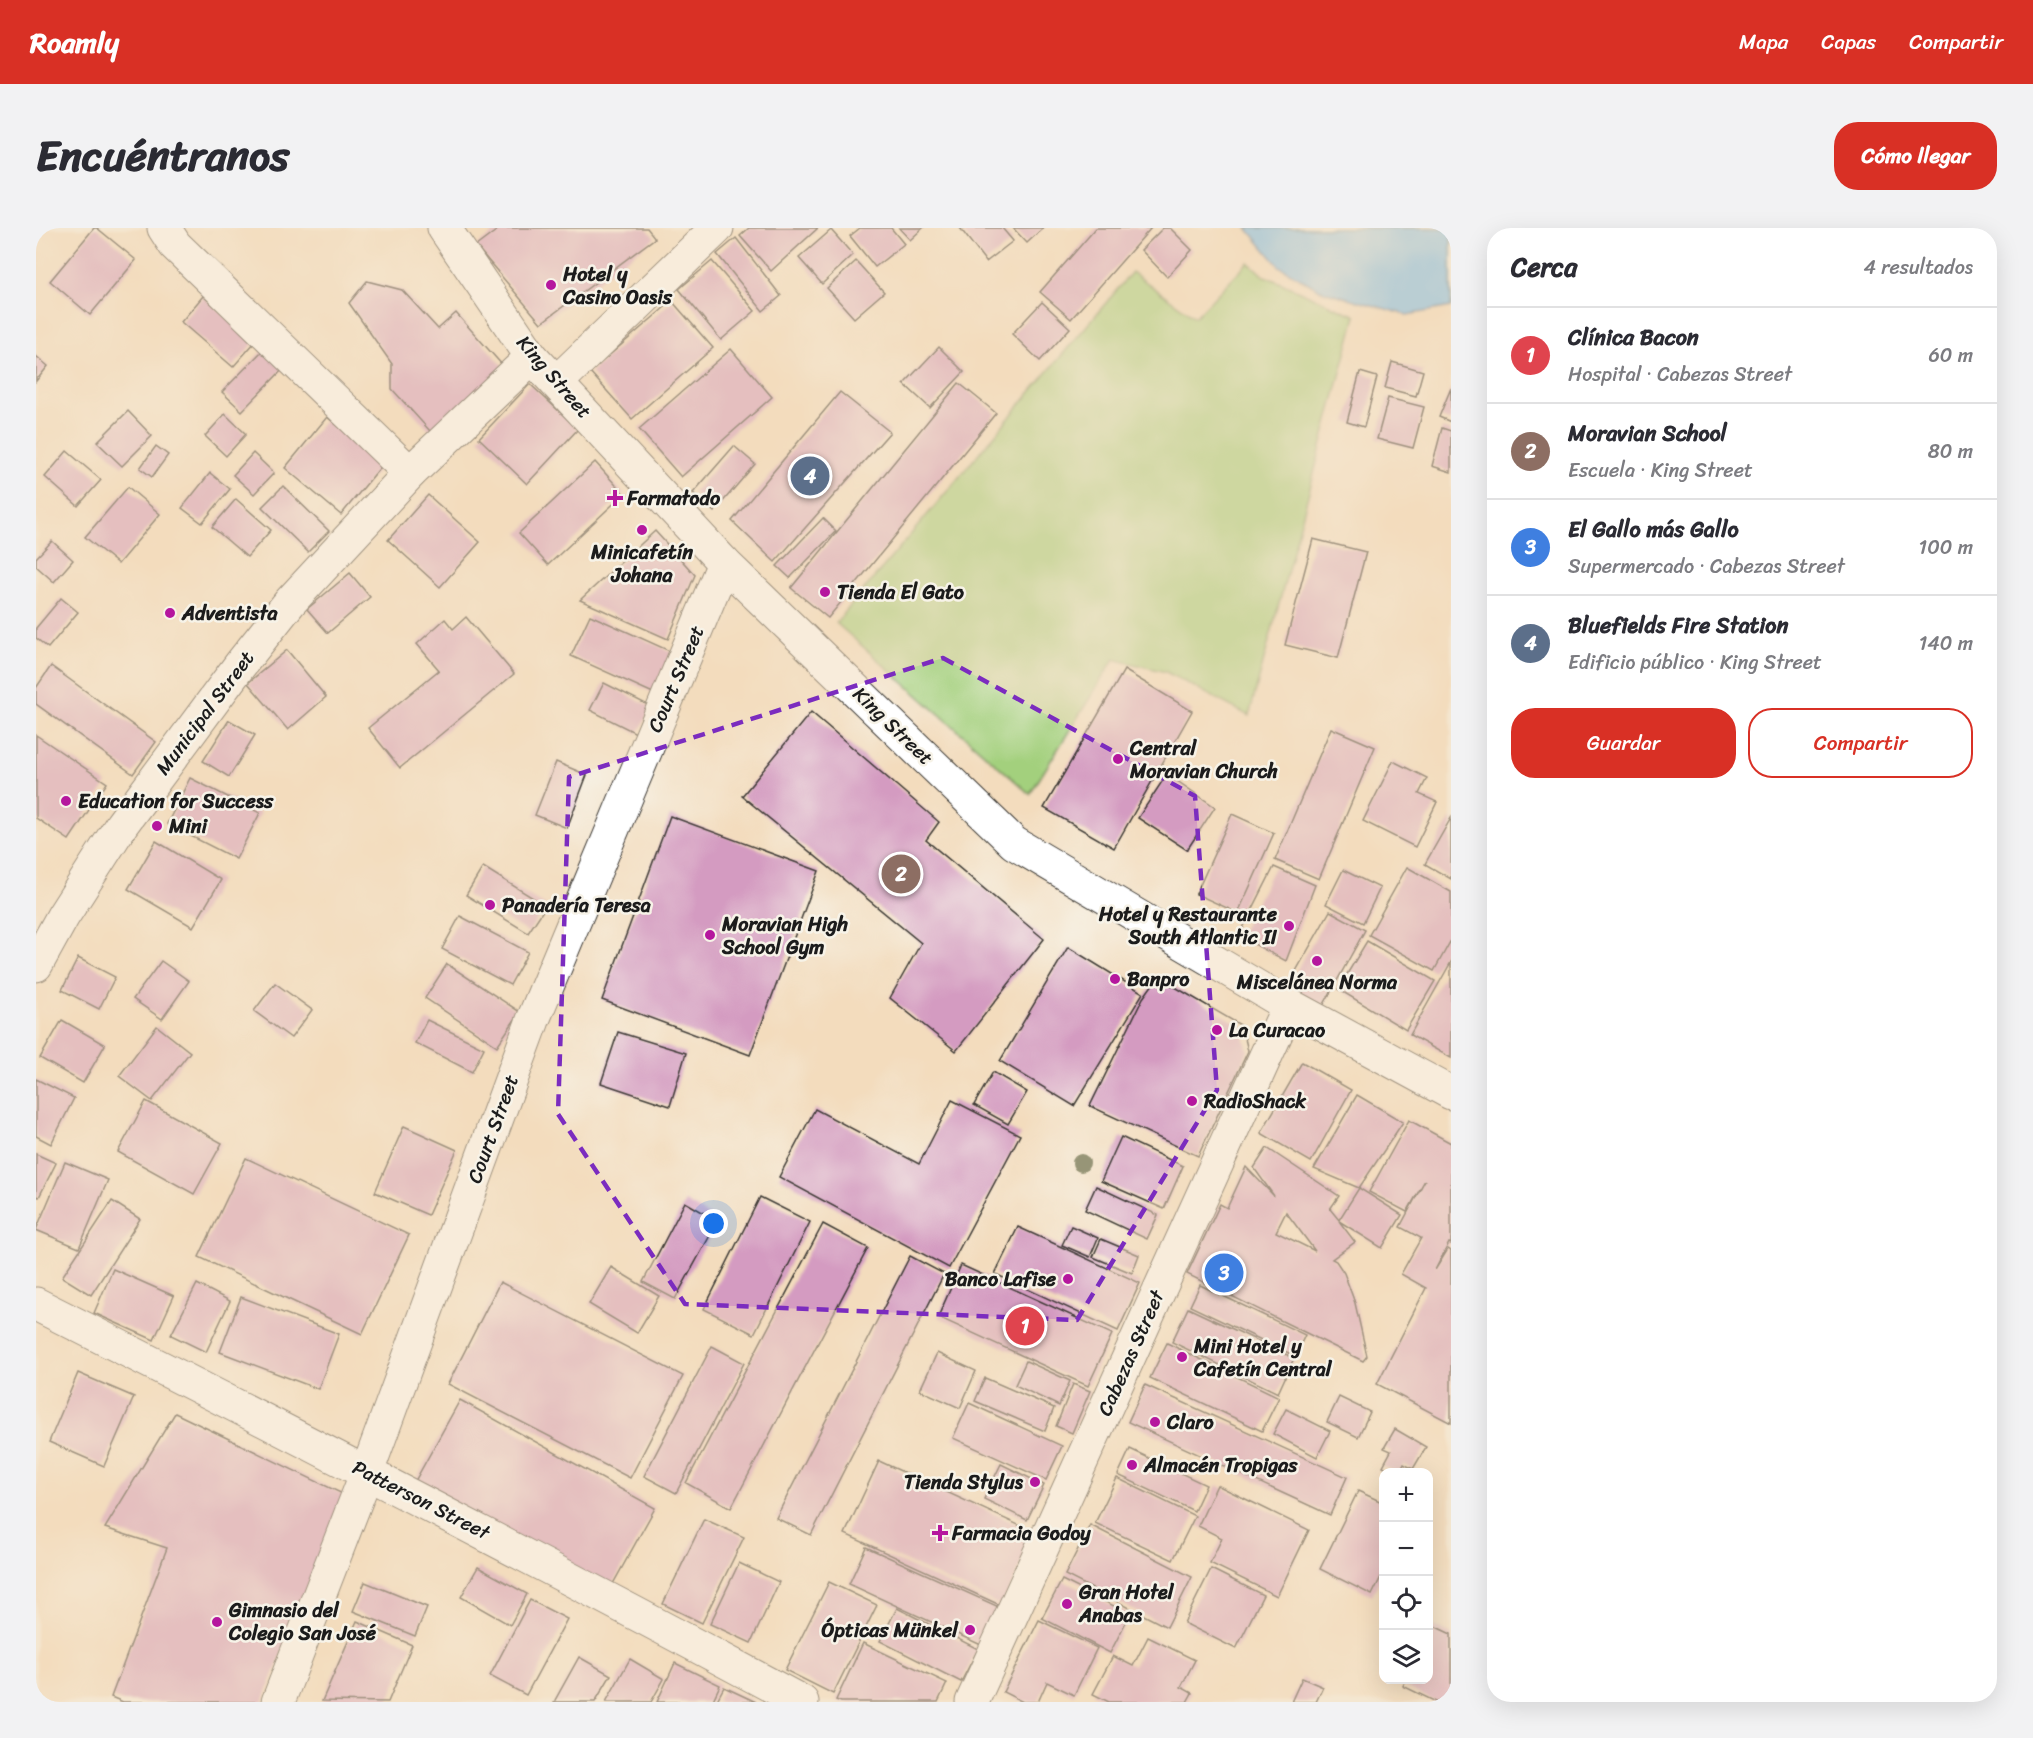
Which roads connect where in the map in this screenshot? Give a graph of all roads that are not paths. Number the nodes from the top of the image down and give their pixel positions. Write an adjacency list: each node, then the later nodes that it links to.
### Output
1 (164, 228): 6 (street)
2 (444, 228): 4 (street, King Street)
3 (717, 228): 5 (street)
4 (532, 357): 5 (street, King Street); 6 (street, Municipal Street)
5 (557, 382): 7 (street, King Street)
6 (410, 472): 8 (street, Municipal Street)
7 (724, 563): 9 (street, King Street); 12 (street, Court Street)
8 (36, 965)
9 (1289, 1005): 10 (street, King Street); 15 (street, Cabezas Street)
10 (1451, 1093)
11 (36, 1304): 12 (street, Patterson Street)
12 (367, 1472): 13 (street, Court Street); 14 (street, Patterson Street)
13 (278, 1702)
14 (802, 1702)
15 (972, 1702)

